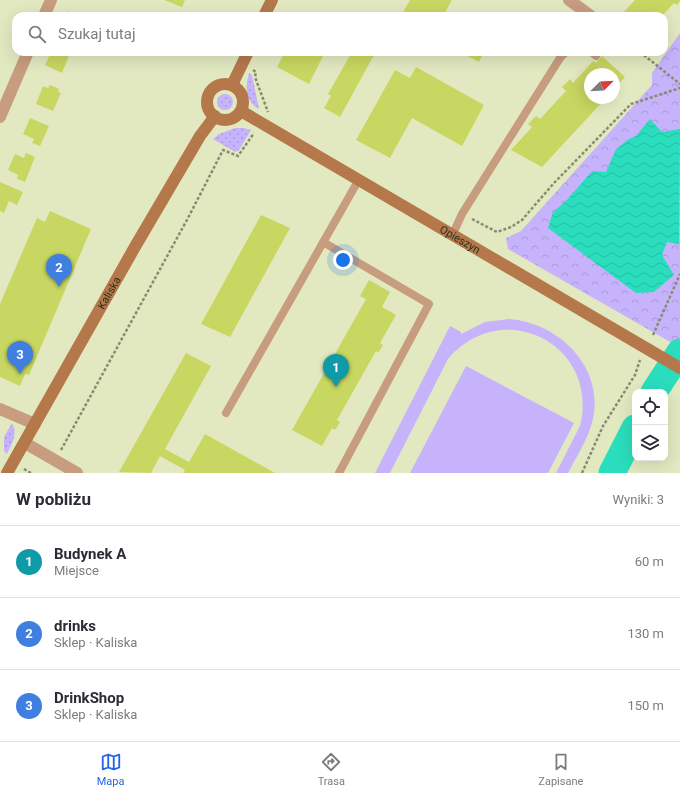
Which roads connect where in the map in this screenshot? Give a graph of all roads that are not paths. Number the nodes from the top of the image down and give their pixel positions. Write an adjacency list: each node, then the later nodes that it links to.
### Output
1 (51, 0): 4 (street)
2 (272, 0): 5 (street)
3 (569, 0): 6 (street)
4 (46, 12)
5 (266, 12)
6 (586, 12)
7 (26, 56): 12 (street)
8 (246, 56): 10 (street)
9 (562, 56): 15 (lane)
10 (232, 85): 11 (street); 13 (street)
11 (241, 111): 13 (street); 14 (street, Opieszyn)
12 (0, 116)
13 (215, 116): 20 (street, Kaliska)
14 (358, 181): 15 (street, Opieszyn); 16 (lane)
15 (452, 236): 17 (street, Opieszyn)
16 (323, 242): 19 (lane); 24 (lane)
17 (680, 368)
18 (0, 409): 20 (street)
19 (226, 413)
20 (35, 424): 21 (street, Kaliska)
21 (25, 442): 22 (street, Kaliska); 23 (street)
22 (8, 473)
23 (77, 473)
24 (339, 473)

